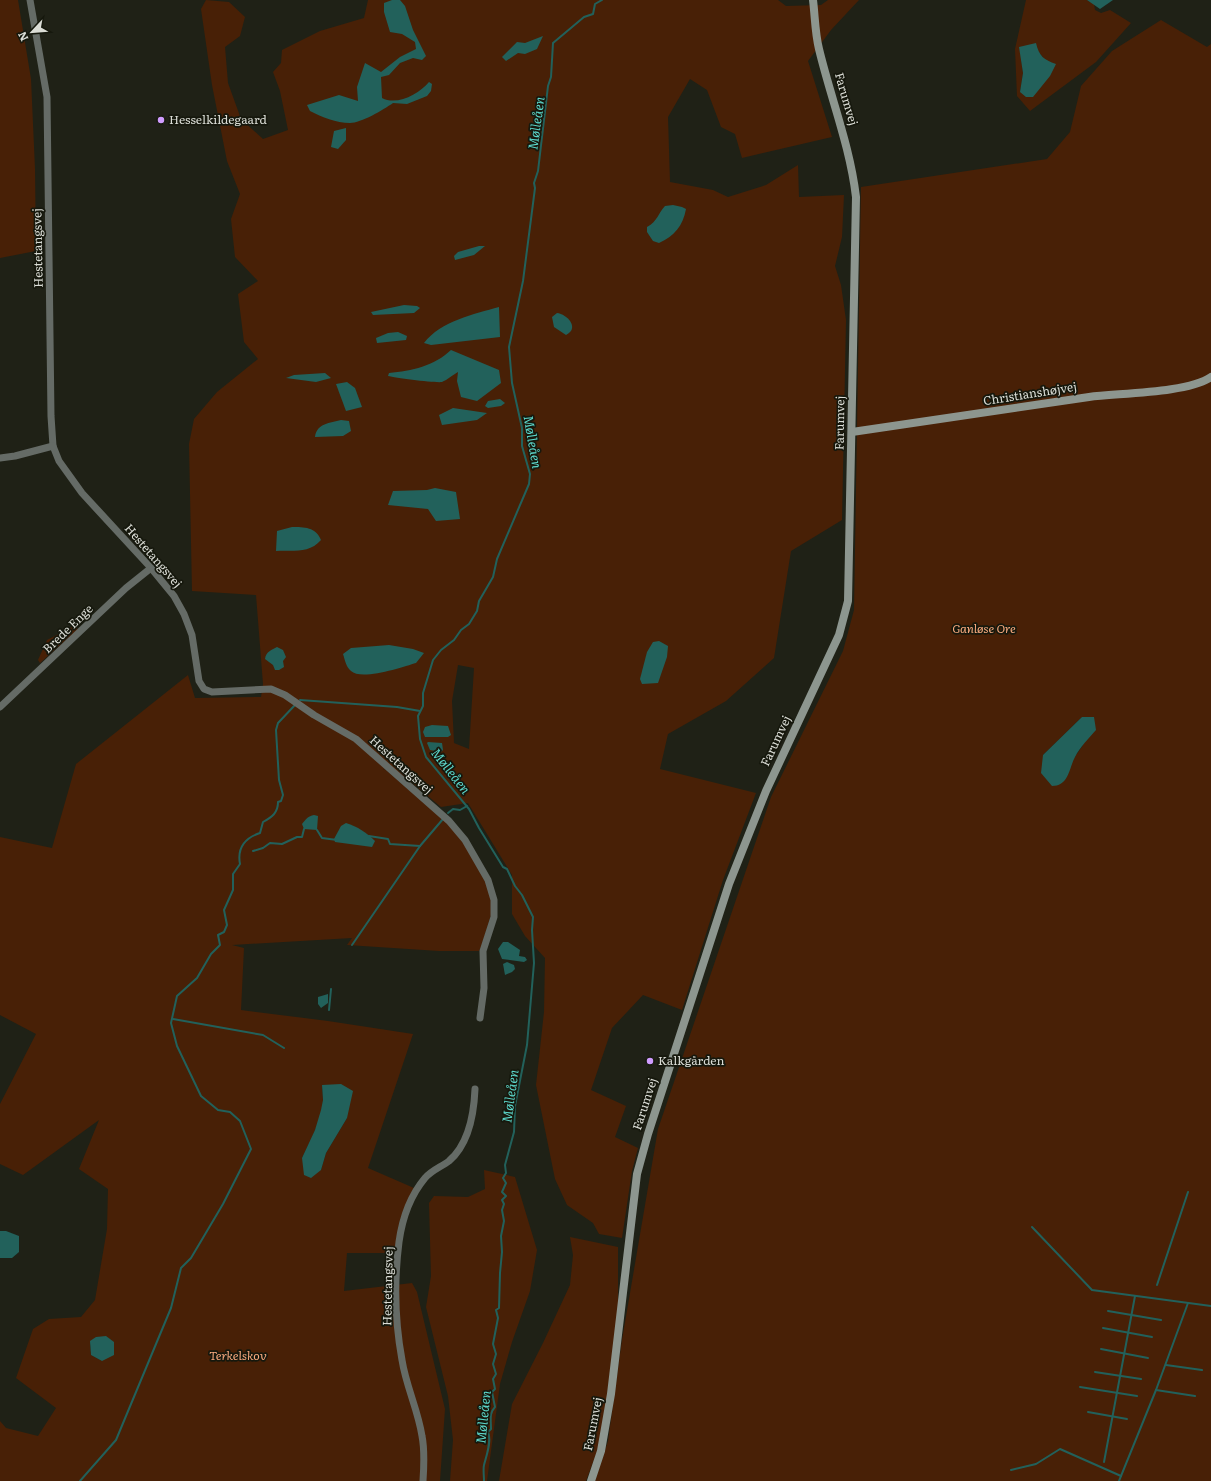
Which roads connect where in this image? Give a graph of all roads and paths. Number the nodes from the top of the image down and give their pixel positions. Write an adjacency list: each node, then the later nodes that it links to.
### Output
1 (30, 0): 5 (street, Hestetangsvej)
2 (813, 0): 4 (street, Farumvej)
3 (1211, 377): 4 (street, Christianshøjvej)
4 (852, 432): 12 (street, Farumvej)
5 (53, 446): 6 (street); 7 (street, Hestetangsvej)
6 (0, 458)
7 (151, 568): 8 (street, Brede Enge); 9 (street, Hestetangsvej)
8 (0, 707)
9 (480, 1018)
10 (475, 1089): 11 (street, Hestetangsvej)
11 (423, 1481)
12 (591, 1481)

